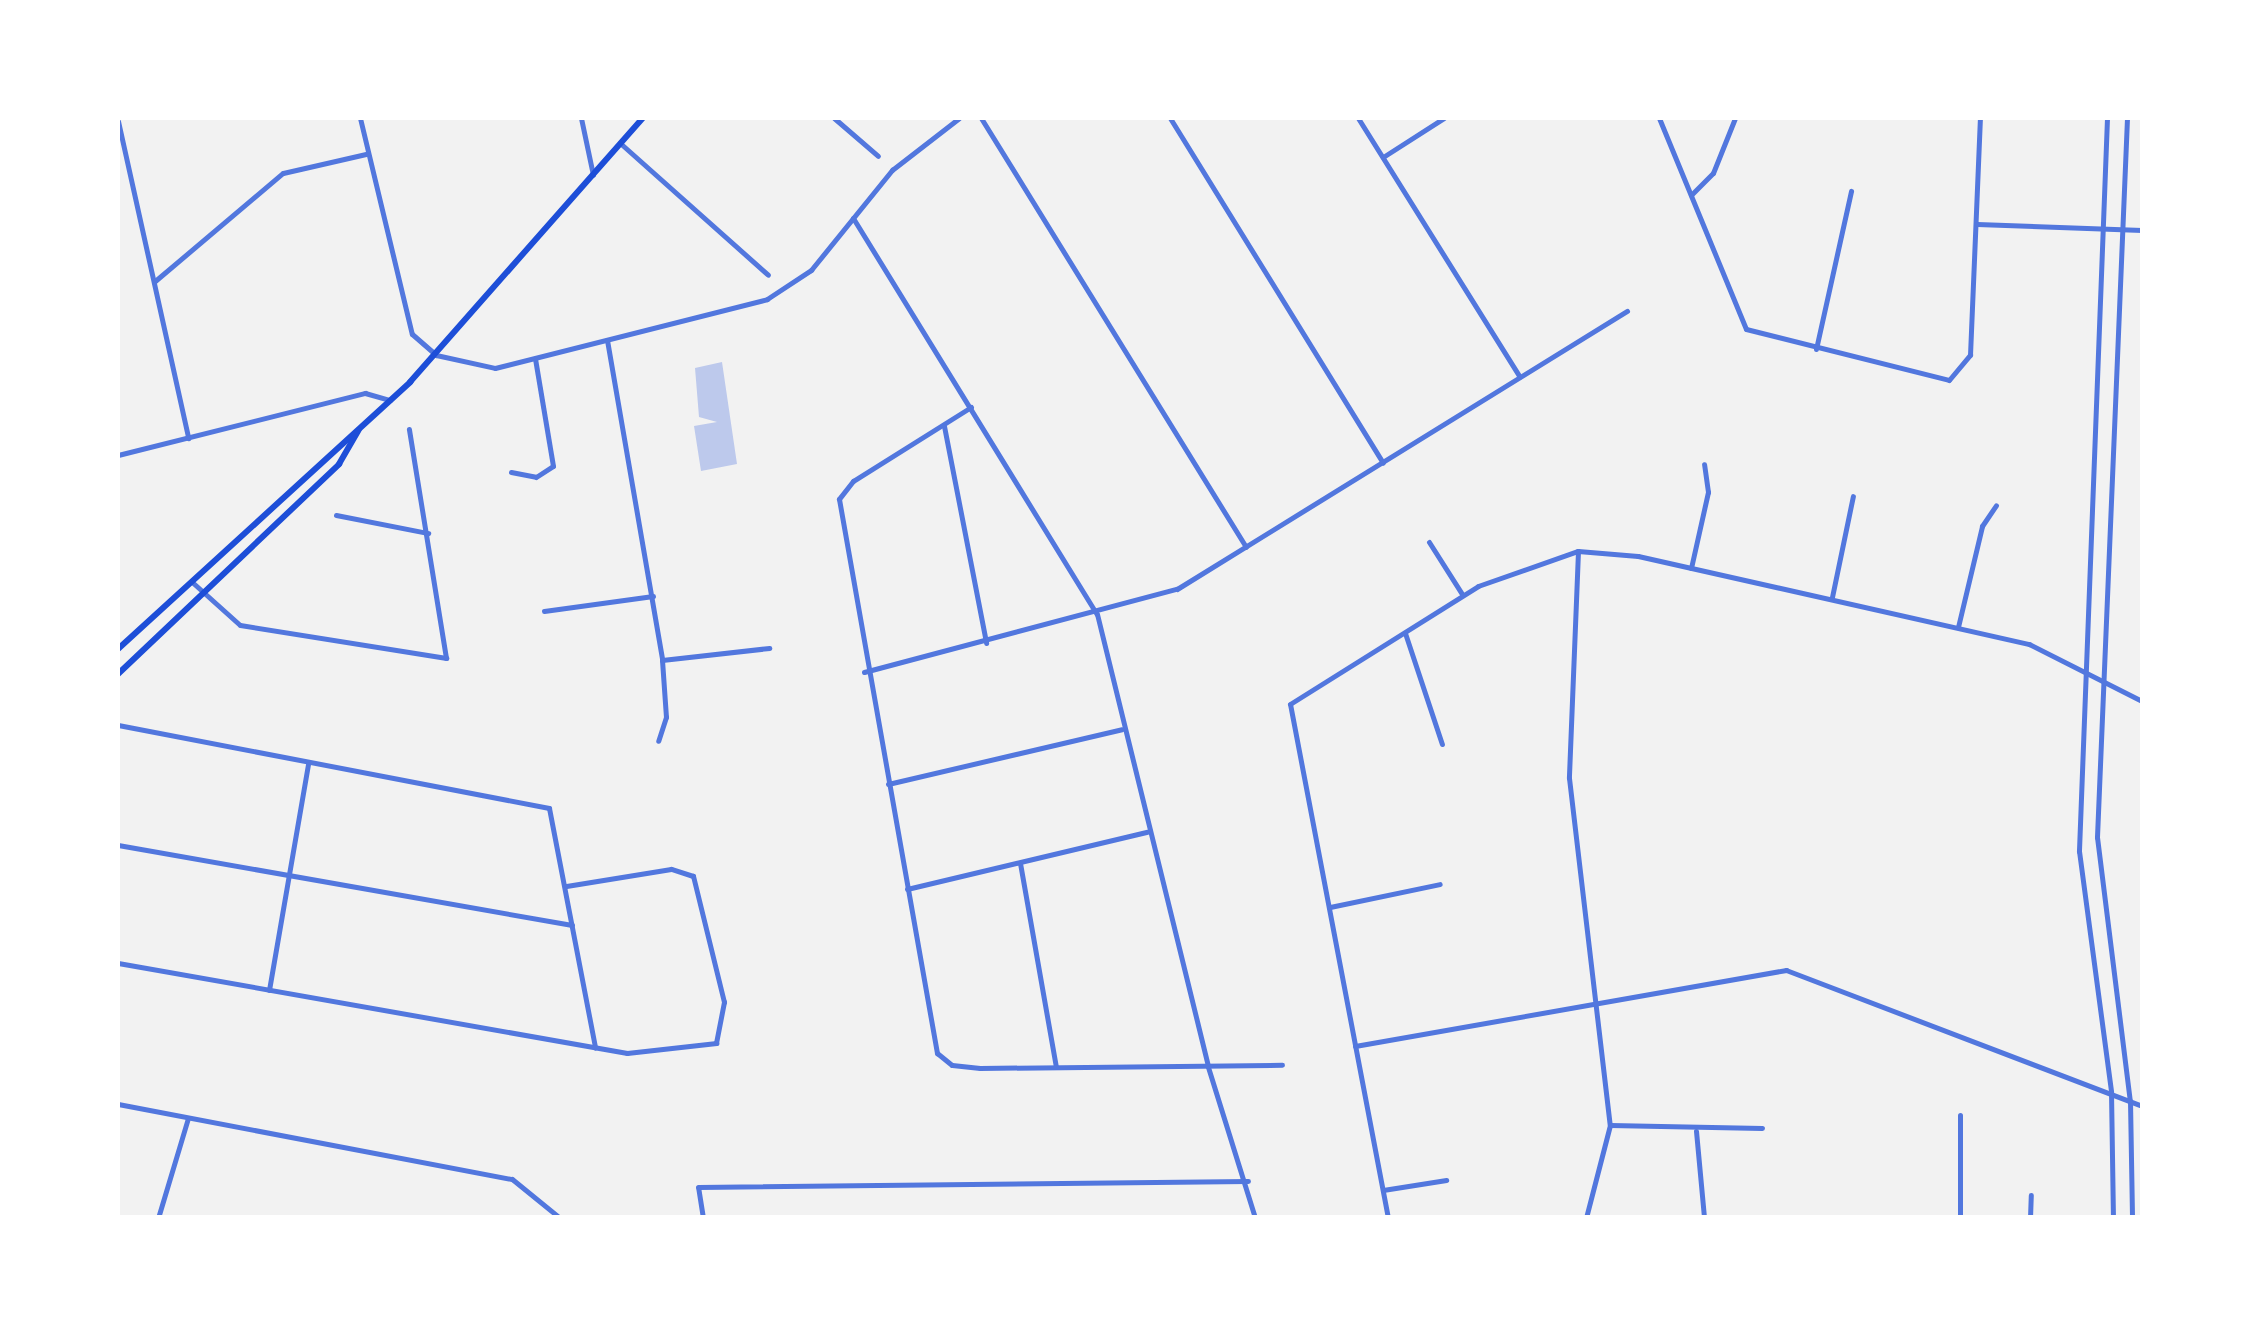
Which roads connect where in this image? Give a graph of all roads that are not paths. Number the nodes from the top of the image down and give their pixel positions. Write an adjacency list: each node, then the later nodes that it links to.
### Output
1 (360, 118): 17 (street)
2 (581, 118): 20 (street)
3 (642, 118): 16 (main road)
4 (834, 118): 18 (street)
5 (959, 118): 23 (street)
6 (981, 118): 51 (street)
7 (1170, 118): 43 (street)
8 (1358, 118): 19 (street)
9 (1444, 118): 19 (street)
10 (1660, 118): 22 (street)
11 (1735, 118): 22 (street)
12 (1980, 118): 24 (street)
13 (2107, 118): 25 (street)
14 (2127, 118): 26 (street)
15 (118, 121): 29 (street)
16 (620, 144): 20 (main road); 28 (street)
17 (367, 154): 29 (street); 33 (street)
18 (878, 156)
19 (1382, 156): 35 (street)
20 (593, 175): 33 (main road)
21 (1851, 191): 32 (street)
22 (1691, 195): 32 (street)
23 (853, 218): 31 (street); 37 (street)
24 (1977, 224): 25 (street); 32 (street)
25 (2104, 230): 26 (street); 68 (street)
26 (2124, 230): 27 (street); 70 (street)
27 (2142, 230)
28 (768, 275)
29 (155, 281): 41 (street)
30 (1627, 311): 35 (street)
31 (607, 340): 34 (street); 56 (street)
32 (1816, 350)
33 (436, 354): 34 (street); 36 (main road)
34 (535, 359): 45 (street)
35 (1520, 377): 43 (street)
36 (390, 401): 39 (main road); 41 (street)
37 (970, 407): 38 (street); 60 (street)
38 (944, 426): 63 (street); 67 (street)
39 (360, 429): 54 (main road); 55 (main road)
40 (408, 429): 49 (street)
41 (188, 438): 42 (street)
42 (118, 455)
43 (1383, 463): 51 (street)
44 (1704, 464): 53 (street)
45 (510, 472)
46 (1853, 496): 58 (street)
47 (1996, 506): 61 (street)
48 (336, 516): 49 (street)
49 (428, 534): 55 (street)
50 (1429, 542): 57 (street)
51 (1246, 547): 60 (street)
52 (1578, 551): 53 (street); 57 (street); 89 (street)
53 (1691, 568): 58 (street)
54 (190, 580): 55 (street); 65 (main road)
55 (202, 594): 69 (main road)
56 (653, 596): 59 (street); 66 (street)
57 (1463, 596): 62 (street)
58 (1832, 598): 61 (street)
59 (544, 610)
60 (1097, 614): 63 (street); 73 (street)
61 (1958, 627): 68 (street)
62 (1405, 632): 75 (street); 85 (street)
63 (986, 643): 67 (street)
64 (769, 648): 66 (street)
65 (118, 649)
66 (662, 660): 74 (street)
67 (864, 672): 77 (street)
68 (2086, 673): 70 (street); 95 (street)
69 (118, 674)
70 (2106, 682): 71 (street); 96 (street)
71 (2142, 701)
72 (118, 726): 76 (street)
73 (1122, 729): 77 (street); 78 (street)
74 (658, 742)
75 (1442, 744)
76 (308, 764): 81 (street); 83 (street)
77 (888, 784): 84 (street)
78 (1147, 832): 80 (street); 94 (street)
79 (118, 845): 81 (street)
80 (1020, 863): 84 (street); 93 (street)
81 (289, 876): 86 (street); 88 (street)
82 (1440, 884): 85 (street)
83 (566, 886): 86 (street); 91 (street)
84 (907, 889): 93 (street)
85 (1330, 908): 90 (street)
86 (574, 926): 91 (street)
87 (118, 963): 88 (street)
88 (269, 990): 91 (street)
89 (1601, 1002): 90 (street); 95 (street); 101 (street)
90 (1356, 1046): 106 (street)
91 (595, 1048)
92 (1282, 1065): 94 (street)
93 (1056, 1067): 94 (street)
94 (1208, 1068): 105 (street)
95 (2111, 1092): 96 (street); 117 (street)
96 (2130, 1101): 98 (street); 118 (street)
97 (118, 1104): 100 (street)
98 (2142, 1106)
99 (1960, 1115): 115 (street)
100 (188, 1118): 108 (street); 109 (street)
101 (1610, 1125): 103 (street); 113 (street)
102 (1762, 1128): 103 (street)
103 (1696, 1131): 114 (street)
104 (1446, 1180): 106 (street)
105 (1248, 1181): 110 (street); 111 (street)
106 (1384, 1190): 112 (street)
107 (2031, 1195): 116 (street)
108 (158, 1218)
109 (560, 1218)
110 (703, 1218)
111 (1255, 1218)
112 (1388, 1218)
113 (1586, 1218)
114 (1704, 1218)
115 (1960, 1218)
116 (2030, 1218)
117 (2113, 1218)
118 (2132, 1218)

